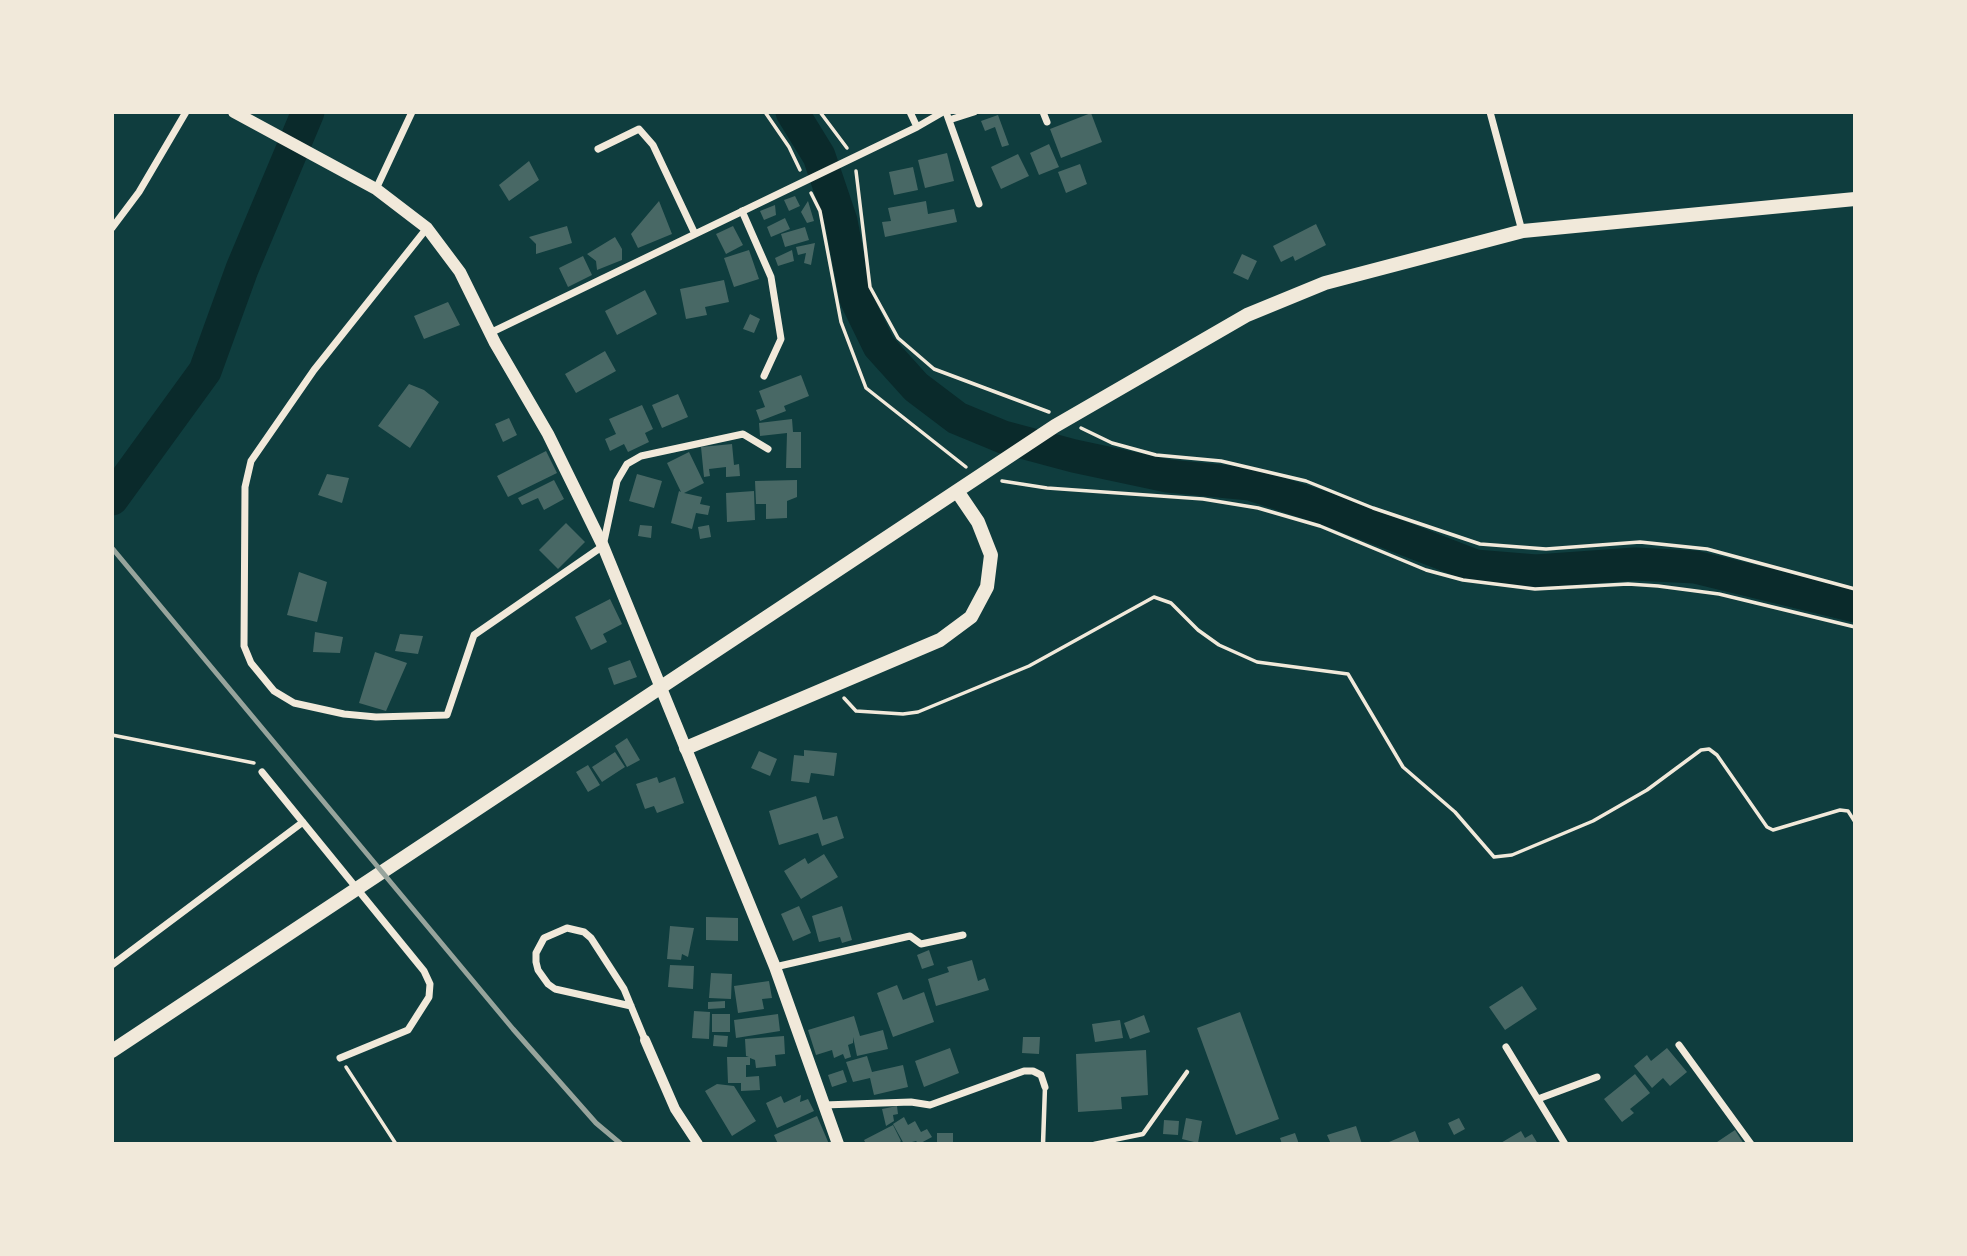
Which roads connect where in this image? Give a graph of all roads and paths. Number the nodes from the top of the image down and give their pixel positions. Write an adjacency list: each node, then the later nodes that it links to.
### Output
1 (186, 112): 21 (street)
2 (234, 112): 16 (main road)
3 (412, 112): 16 (street)
4 (765, 112): 15 (path)
5 (820, 112): 14 (path)
6 (910, 112): 12 (street)
7 (974, 112): 10 (street)
8 (1043, 112): 11 (street)
9 (1490, 112): 22 (street)
10 (946, 115): 12 (street); 18 (street)
11 (1047, 122)
12 (917, 127): 14 (street)
13 (598, 149): 23 (street)
14 (849, 160): 15 (street); 26 (path)
15 (805, 181): 19 (street); 28 (path)
16 (372, 186): 20 (main road)
17 (1855, 199): 22 (highway)
18 (979, 204)
19 (742, 211): 23 (street); 25 (street)
20 (426, 228): 24 (main road); 30 (street)
21 (112, 229)
22 (1523, 231): 26 (highway)
23 (695, 234): 24 (street)
24 (490, 333): 30 (main road)
25 (764, 376)
26 (1060, 424): 28 (highway); 31 (path)
27 (768, 449): 30 (street)
28 (979, 477): 29 (highway); 32 (path)
29 (957, 491): 33 (highway); 46 (highway)
30 (603, 546): 35 (main road)
31 (1855, 589)
32 (1855, 627)
33 (833, 685): 35 (highway); 38 (path)
34 (112, 735): 36 (path)
35 (686, 748): 41 (main road)
36 (262, 772): 37 (street)
37 (303, 822): 40 (street); 47 (street)
38 (1855, 822)
39 (963, 934): 41 (street)
40 (112, 965)
41 (775, 967): 52 (main road)
42 (631, 1006): 42 (street); 43 (street)
43 (645, 1040): 54 (street)
44 (1679, 1045): 59 (street)
45 (1506, 1047): 51 (street)
46 (112, 1051)
47 (340, 1058): 53 (path)
48 (1187, 1072): 57 (lane)
49 (1597, 1077): 51 (street)
50 (1045, 1087): 52 (street); 56 (lane)
51 (1538, 1099): 58 (street)
52 (824, 1105): 55 (main road)
53 (396, 1144)
54 (698, 1144)
55 (838, 1144)
56 (1043, 1144)
57 (1094, 1144)
58 (1565, 1144)
59 (1751, 1144)

